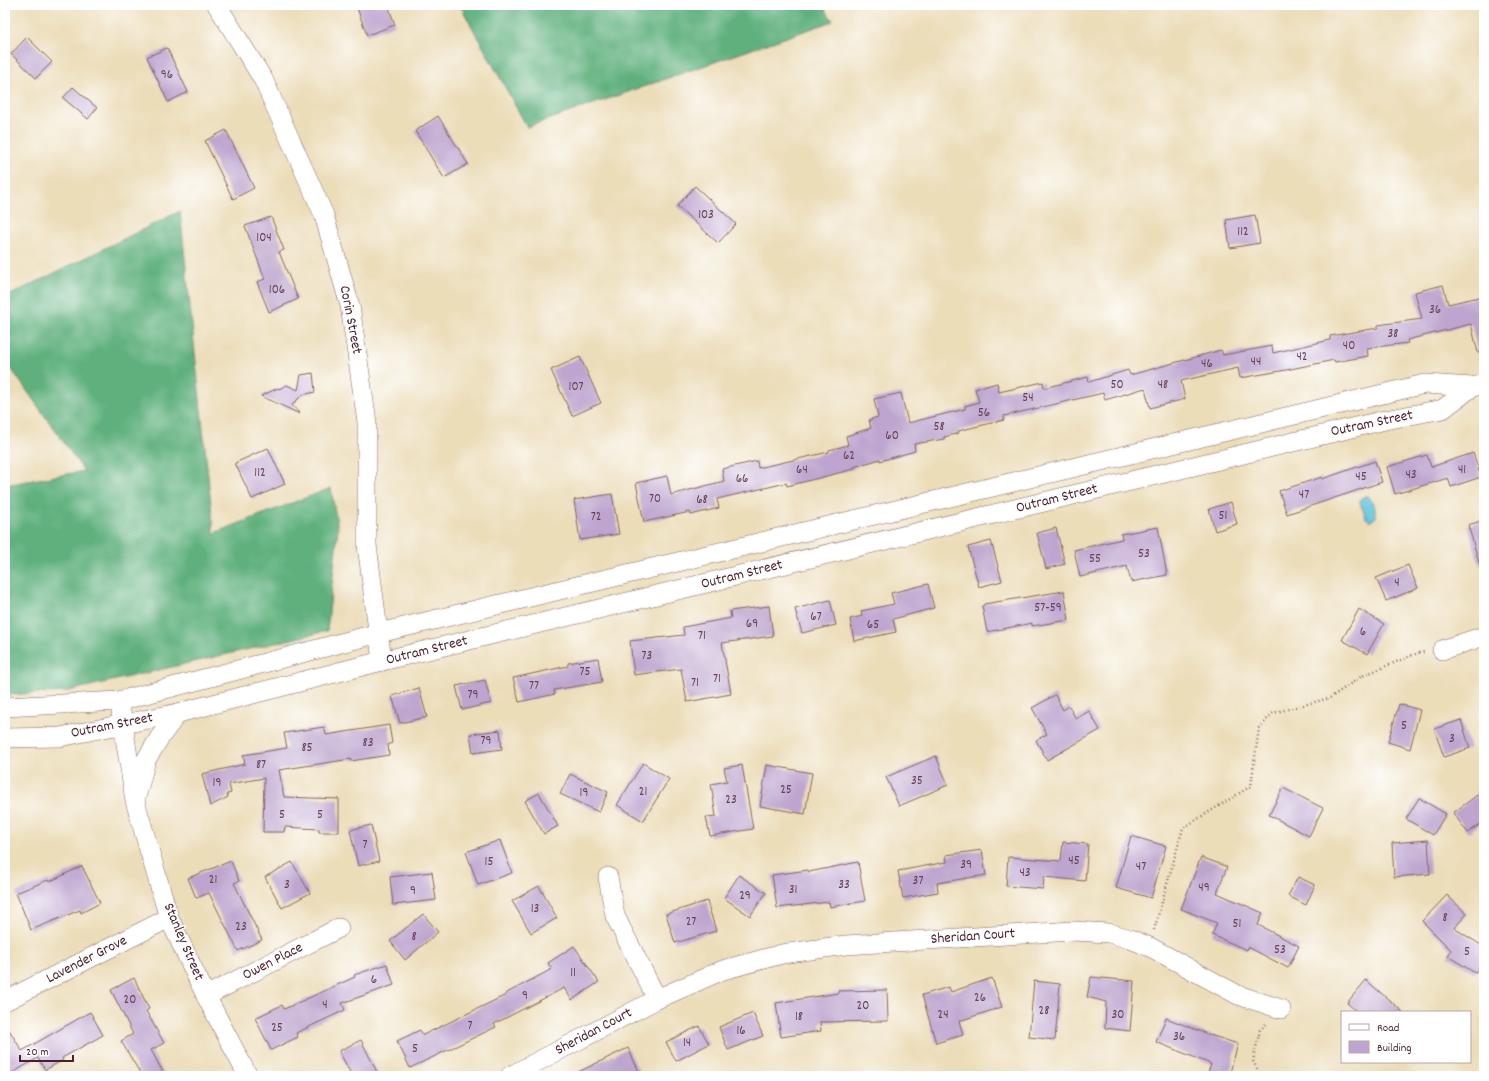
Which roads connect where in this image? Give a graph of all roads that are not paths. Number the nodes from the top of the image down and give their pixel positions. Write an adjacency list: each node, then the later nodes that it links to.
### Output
1 (217, 5): 3 (street, Corin Street)
2 (1478, 386): 3 (street, Outram Street); 6 (street, Outram Street)
3 (379, 633): 6 (street, Corin Street); 7 (street, Outram Street)
4 (1484, 636): 5 (street)
5 (1442, 650)
6 (382, 662): 9 (street, Outram Street)
7 (119, 701): 8 (street, Outram Street); 10 (street, Stanley Street)
8 (5, 707)
9 (178, 713): 10 (street, Outram Street); 12 (street)
10 (123, 724): 11 (street, Outram Street); 12 (street, Stanley Street)
11 (5, 738)
12 (135, 801): 14 (street, Stanley Street)
13 (608, 877): 17 (street)
14 (169, 918): 16 (street, Stanley Street); 18 (street, Lavender Grove)
15 (339, 928): 16 (street, Owen Place)
16 (206, 996): 20 (street, Stanley Street)
17 (657, 999): 19 (street, Sheridan Court); 21 (street, Sheridan Court)
18 (5, 1001)
19 (1281, 1009)
20 (248, 1076)
21 (510, 1076)

